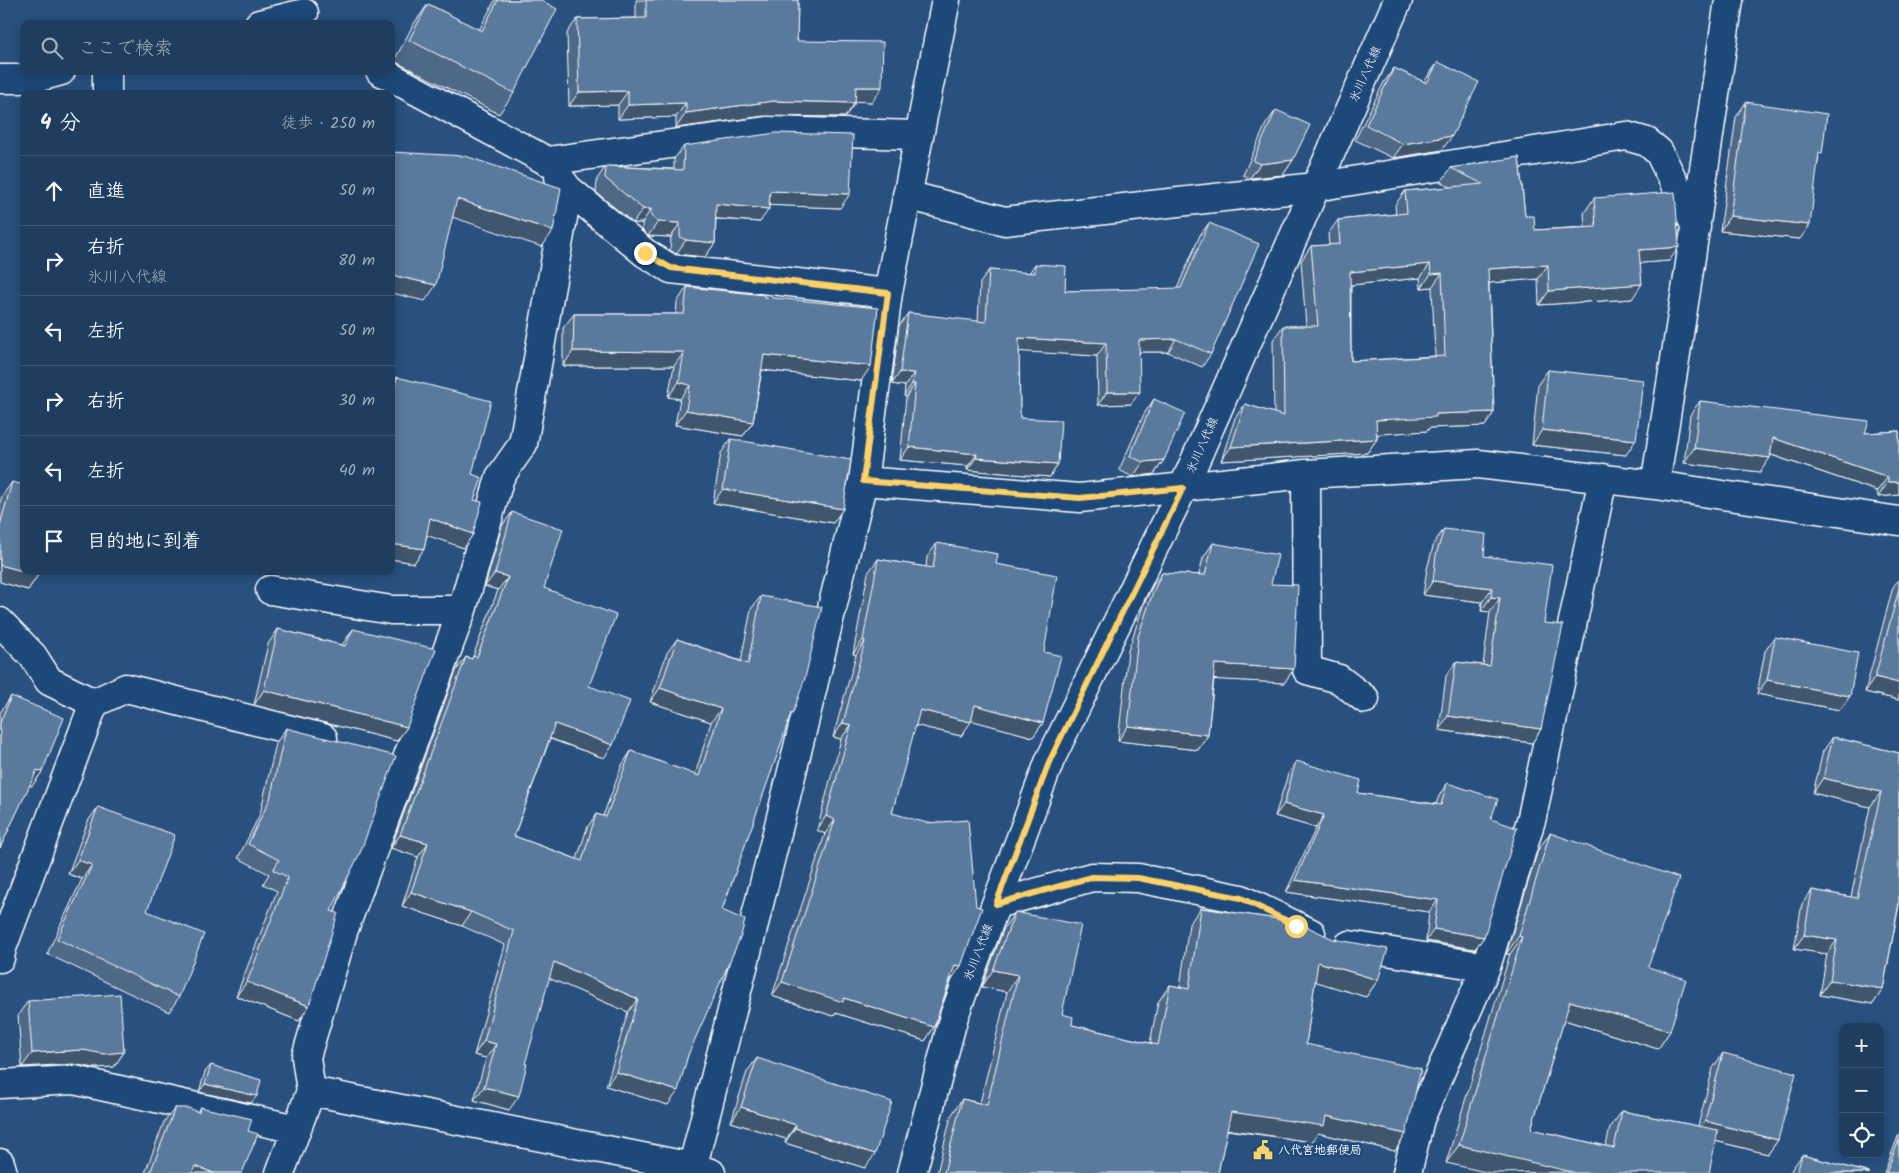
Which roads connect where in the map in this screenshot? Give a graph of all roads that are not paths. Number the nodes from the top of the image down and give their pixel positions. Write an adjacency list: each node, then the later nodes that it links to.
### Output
1 (946, 0): 11 (street)
2 (1398, 0): 13 (street, 氷川八代線)
3 (1730, 0): 16 (street)
4 (308, 12): 5 (street)
5 (275, 20)
6 (46, 75): 9 (street)
7 (107, 75): 10 (street)
8 (387, 75): 12 (street)
9 (0, 79)
10 (107, 90)
11 (918, 135): 12 (street); 15 (street)
12 (546, 160): 14 (street)
13 (1315, 187): 15 (street); 16 (street); 22 (street, 氷川八代線)
14 (568, 189): 17 (street); 25 (street)
15 (907, 195): 17 (street)
16 (1696, 227): 21 (street)
17 (888, 293): 20 (street)
18 (1306, 474): 19 (street); 22 (street); 27 (street)
19 (1603, 478): 21 (street); 32 (street)
20 (863, 481): 22 (street); 37 (street)
21 (1655, 484): 23 (street)
22 (1183, 488): 30 (street, 氷川八代線)
23 (1899, 521)
24 (270, 590): 25 (street)
25 (462, 610): 34 (street)
26 (0, 622): 28 (street)
27 (1365, 699)
28 (94, 703): 29 (street); 31 (street)
29 (348, 745)
30 (996, 904): 32 (street); 40 (street, 氷川八代線)
31 (0, 958)
32 (1486, 967): 41 (street)
33 (0, 1084): 35 (street)
34 (311, 1091): 35 (street); 37 (street)
35 (296, 1129): 39 (street)
36 (0, 1163): 38 (street)
37 (698, 1171)
38 (2, 1173)
39 (280, 1173)
40 (912, 1173)
41 (1408, 1173)

